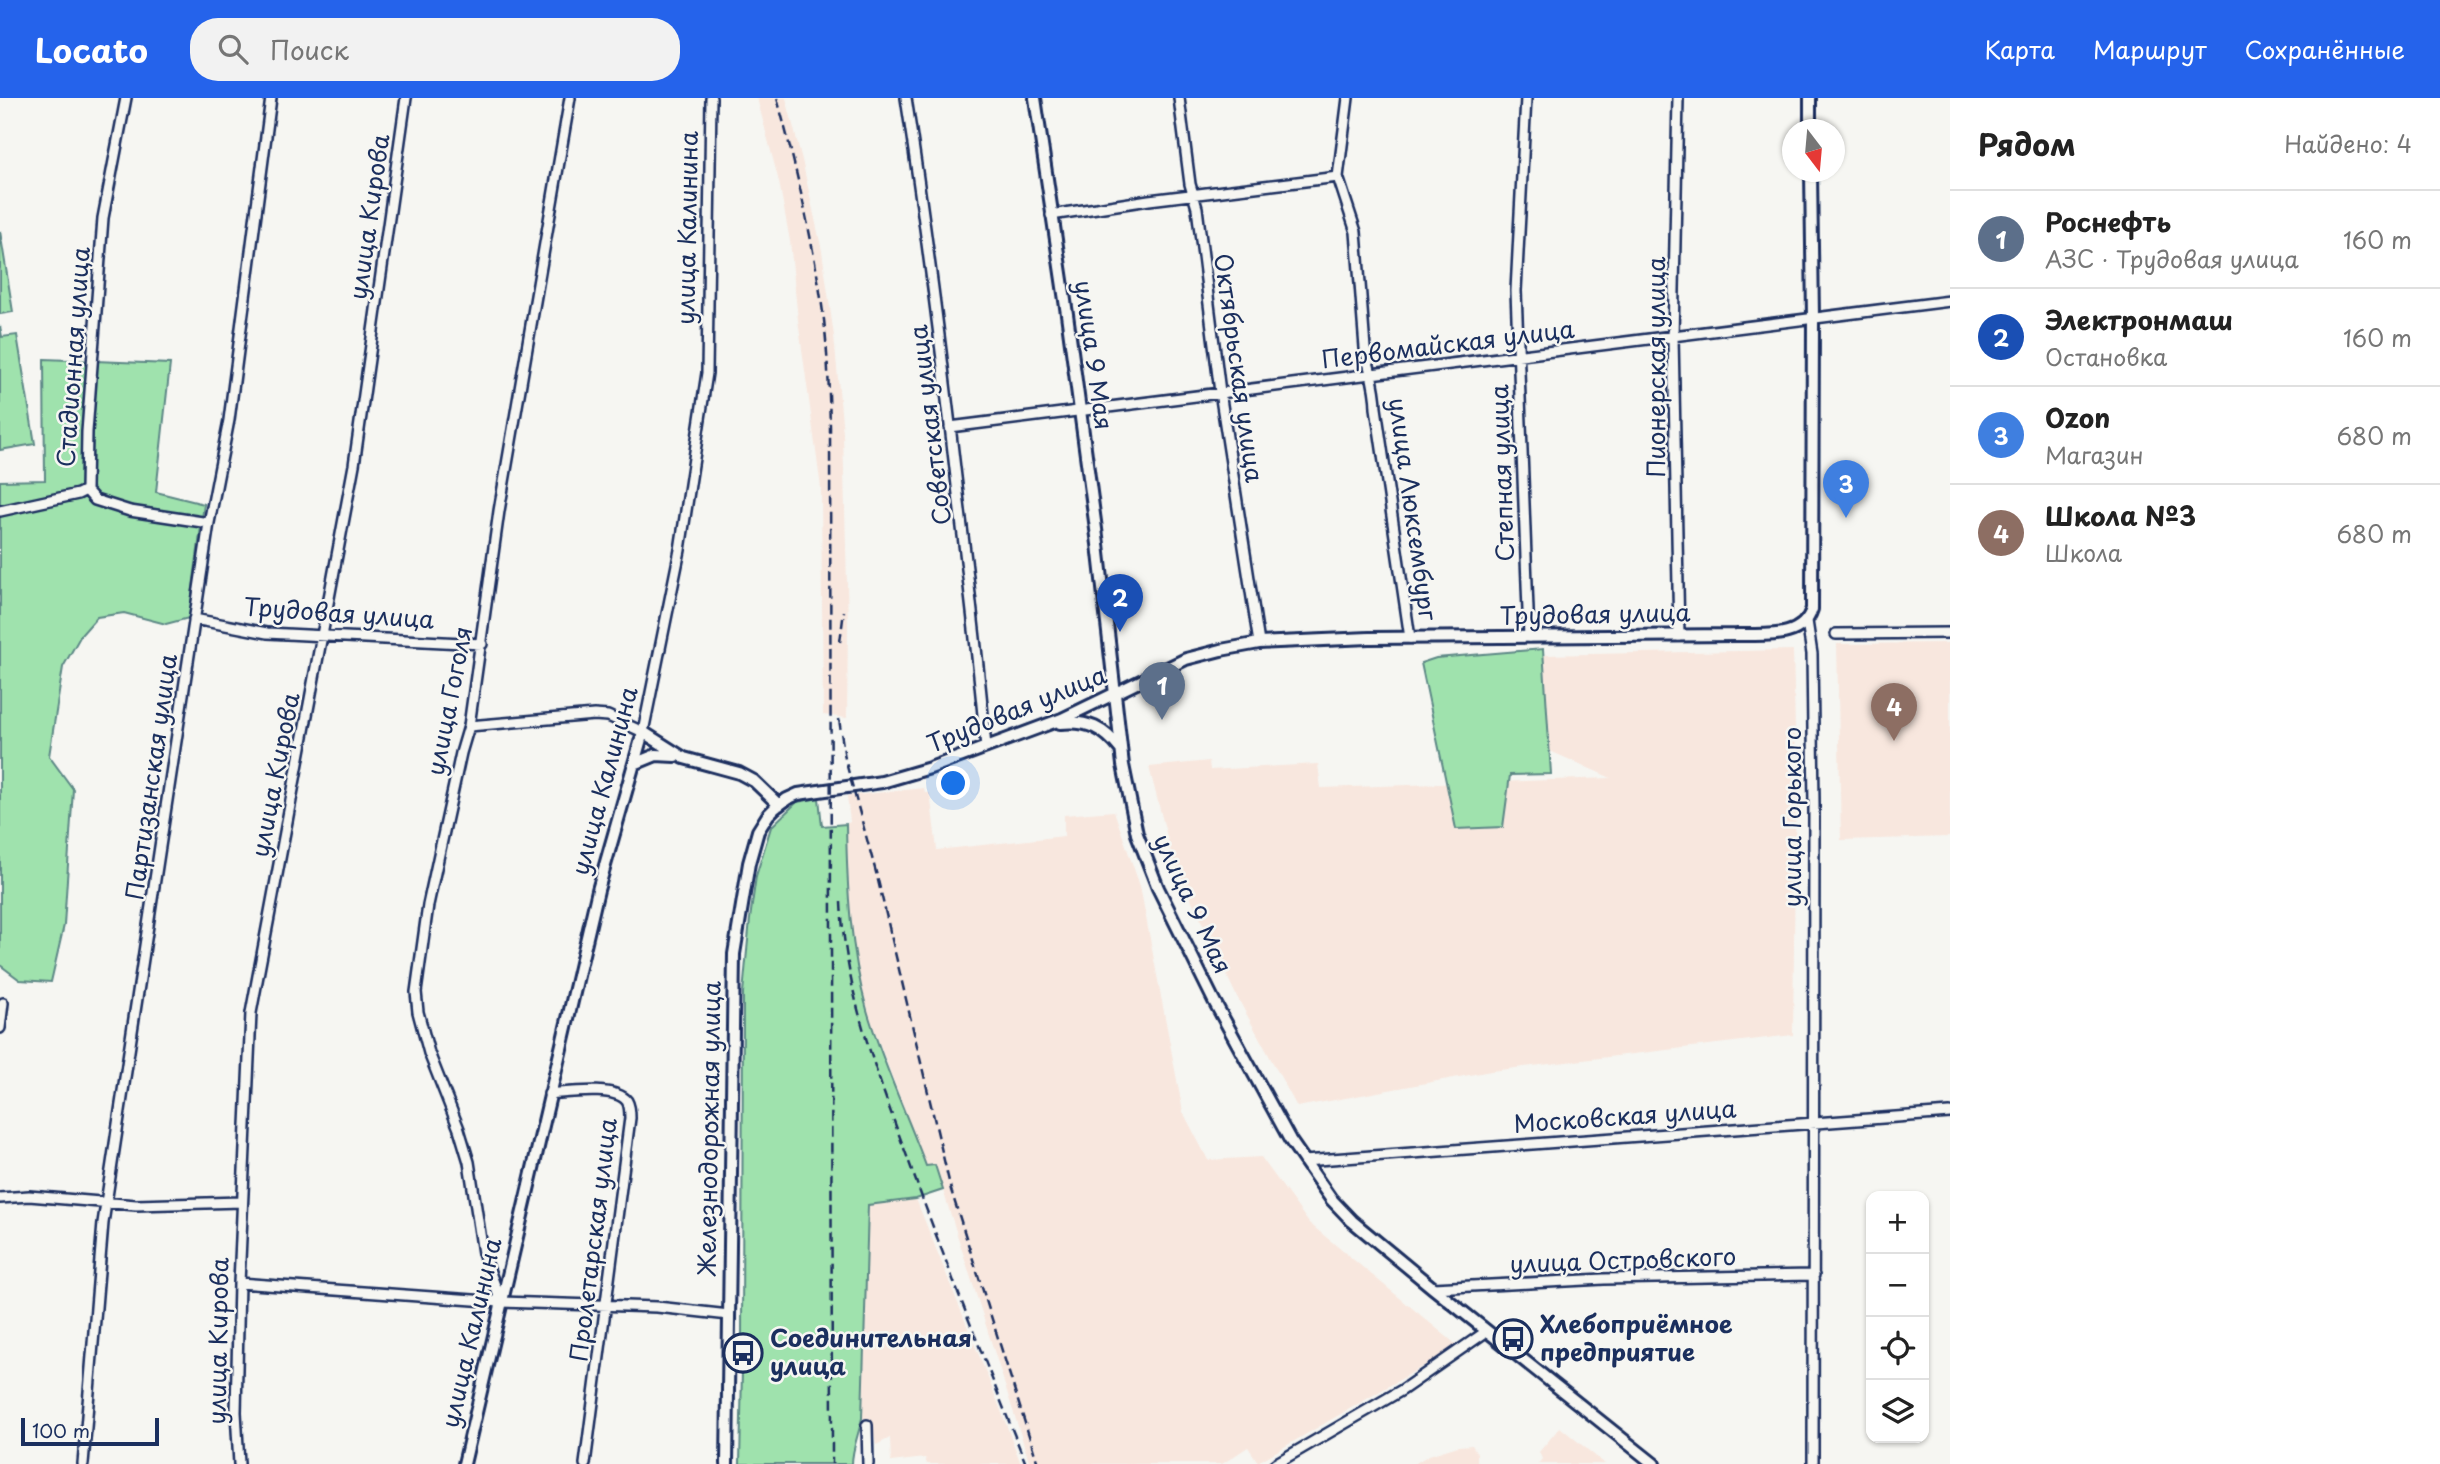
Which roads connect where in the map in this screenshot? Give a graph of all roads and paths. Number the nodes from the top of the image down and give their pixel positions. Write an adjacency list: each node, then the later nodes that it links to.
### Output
1 (126, 98): 26 (street, Стадионная улица)
2 (271, 98): 28 (street, Партизанская улица)
3 (407, 98): 34 (street, улица Кирова)
4 (570, 98): 38 (street, улица Гоголя)
5 (711, 98): 42 (street, улица Калинина)
6 (906, 98): 25 (street, Советская улица)
7 (1035, 98): 17 (street, улица 9 Мая)
8 (1178, 98): 16 (street, Октябрьская улица)
9 (1348, 98): 14 (street, улица Люксембург)
10 (1526, 98): 21 (street, Степная улица)
11 (1678, 98): 20 (street, Пионерская улица)
12 (1810, 98): 13 (street)
13 (1810, 119)
14 (1338, 177): 16 (street); 22 (street, улица Люксембург)
15 (1811, 182): 19 (street, улица Горького)
16 (1193, 195): 17 (street); 23 (street, Октябрьская улица)
17 (1051, 215): 24 (street, улица 9 Мая)
18 (1950, 301): 19 (street, Первомайская улица)
19 (1813, 318): 20 (street, Первомайская улица); 30 (street, улица Горького)
20 (1673, 337): 21 (street, Первомайская улица); 32 (street, Пионерская улица)
21 (1518, 355): 22 (street, Первомайская улица); 35 (street, Степная улица)
22 (1371, 375): 23 (street, Первомайская улица); 36 (street, улица Люксембург)
23 (1220, 392): 24 (street, Первомайская улица); 37 (street, Октябрьская улица)
24 (1079, 411): 25 (street, Первомайская улица); 39 (street, улица 9 Мая)
25 (950, 427): 43 (street, Советская улица)
26 (86, 490): 27 (street); 28 (street, Стадионная улица)
27 (0, 511)
28 (209, 523): 29 (street, Партизанская улица)
29 (194, 619): 34 (street, Трудовая улица); 56 (street, Партизанская улица)
30 (1807, 621): 32 (street, Трудовая улица); 52 (street, улица Горького)
31 (1950, 633): 33 (street)
32 (1679, 635): 35 (street, Трудовая улица)
33 (1836, 635)
34 (320, 637): 38 (street, Трудовая улица); 55 (street, улица Кирова)
35 (1529, 637): 36 (street, Трудовая улица)
36 (1410, 638): 37 (street, Трудовая улица)
37 (1259, 643): 39 (street, Трудовая улица)
38 (482, 644): 41 (street, улица Гоголя)
39 (1114, 695): 40 (street, Трудовая улица); 44 (street, улица 9 Мая)
40 (1051, 724): 43 (street, Трудовая улица); 44 (street)
41 (469, 726): 42 (street); 60 (street, улица Гоголя)
42 (643, 732): 45 (street); 46 (street, улица Калинина)
43 (986, 748): 47 (street, Трудовая улица)
44 (1121, 751): 53 (street, улица 9 Мая)
45 (684, 758): 46 (street); 47 (street)
46 (634, 764): 50 (street, улица Калинина)
47 (779, 804): 62 (street, Железнодорожная улица)
48 (3, 1003): 49 (street)
49 (0, 1028)
50 (549, 1094): 60 (street, улица Калинина); 61 (street, Пролетарская улица)
51 (1950, 1113): 52 (street, Московская улица)
52 (1813, 1122): 53 (street, Московская улица); 57 (street, улица Горького)
53 (1304, 1161): 59 (street, улица 9 Мая)
54 (0, 1198): 56 (street)
55 (241, 1202): 56 (street); 58 (street, улица Кирова)
56 (106, 1203): 65 (street, Партизанская улица)
57 (1814, 1275): 59 (street, улица Островского); 73 (street, улица Горького)
58 (239, 1283): 60 (street); 66 (street, улица Кирова)
59 (1433, 1288): 63 (street, улица 9 Мая)
60 (501, 1302): 61 (street); 67 (street, улица Калинина)
61 (606, 1306): 62 (street); 68 (street, Пролетарская улица)
62 (729, 1315): 69 (street, Железнодорожная улица)
63 (1487, 1331): 71 (street); 72 (street, улица 9 Мая)
64 (867, 1425): 70 (street)
65 (83, 1464)
66 (239, 1464)
67 (464, 1464)
68 (585, 1464)
69 (727, 1464)
70 (868, 1464)
71 (1275, 1464)
72 (1654, 1464)
73 (1813, 1464)

